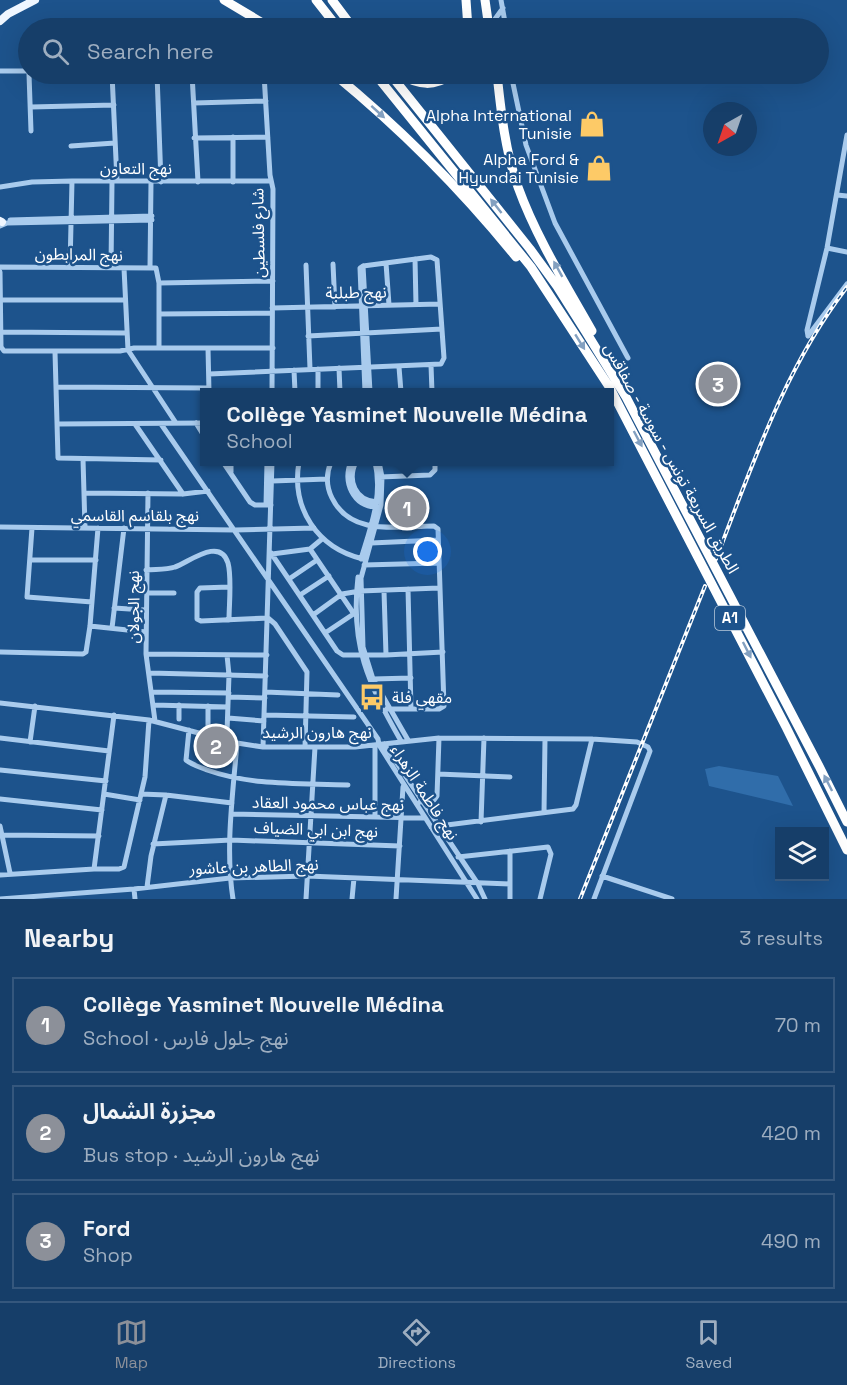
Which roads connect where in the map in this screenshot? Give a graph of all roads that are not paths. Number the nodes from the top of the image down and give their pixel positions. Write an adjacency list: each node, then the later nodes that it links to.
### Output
1 (35, 0): 16 (main road)
2 (224, 0): 9 (highway)
3 (316, 0): 10 (highway)
4 (332, 0): 11 (highway)
5 (466, 0): 12 (highway)
6 (485, 0): 13 (highway)
7 (501, 0): 8 (street)
8 (503, 8): 14 (street); 15 (street)
9 (254, 18)
10 (330, 18)
11 (346, 18)
12 (467, 18)
13 (488, 18)
14 (496, 18)
15 (504, 18)
16 (0, 21)
17 (0, 71): 18 (street)
18 (18, 72)
19 (30, 84): 32 (street)
20 (113, 84): 31 (street)
21 (158, 84): 44 (street)
22 (193, 84): 30 (street)
23 (265, 84): 29 (street, شارع فلسطين)
24 (345, 84): 70 (highway, one-way to 70)
25 (383, 84): 70 (highway, الطريق السريعة تونس - سوسة - صفاقس / A1)
26 (398, 84): 183 (highway, الطريق السريعة تونس - سوسة - صفاقس / A1, one-way to 26)
27 (498, 84): 183 (highway, one-way to 27)
28 (513, 84): 91 (street)
29 (266, 101): 30 (street); 36 (street, شارع فلسطين)
30 (194, 103): 37 (street)
31 (114, 105): 32 (street); 38 (street)
32 (31, 107): 33 (street)
33 (31, 132)
34 (847, 135): 40 (street)
35 (233, 137): 36 (street); 37 (street); 46 (street)
36 (268, 137): 47 (street, شارع فلسطين)
37 (194, 138): 45 (street)
38 (115, 143): 39 (street); 42 (street)
39 (71, 146)
40 (845, 156): 49 (street)
41 (72, 181): 42 (street, نهج التعاون); 48 (street, نهج التعاون); 53 (street)
42 (114, 182): 43 (street, نهج التعاون); 51 (street)
43 (152, 182): 44 (street, نهج التعاون); 52 (street)
44 (161, 182): 45 (street, نهج التعاون)
45 (198, 182): 46 (street, نهج التعاون)
46 (233, 182): 47 (street, نهج التعاون)
47 (272, 182): 67 (street, شارع فلسطين)
48 (0, 187)
49 (837, 195): 50 (street); 55 (street)
50 (847, 196)
51 (112, 218): 52 (street); 53 (street); 63 (street)
52 (152, 218): 65 (street)
53 (72, 219): 54 (street); 62 (street)
54 (0, 223)
55 (827, 248): 56 (street); 69 (street)
56 (847, 252)
57 (415, 259): 58 (street); 73 (street); 74 (street)
58 (386, 263): 76 (street); 77 (street)
59 (333, 264): 75 (street)
60 (306, 265): 78 (street)
61 (0, 267): 62 (street, نهج المرابطون)
62 (70, 267): 63 (street, نهج المرابطون)
63 (111, 268): 64 (street, نهج المرابطون)
64 (124, 268): 65 (street, نهج المرابطون); 72 (street)
65 (153, 268): 68 (street)
66 (0, 272): 71 (street)
67 (273, 281): 68 (street); 79 (street, شارع فلسطين)
68 (159, 283): 80 (street)
69 (847, 284)
70 (551, 296): 112 (highway, الطريق السريعة تونس - سوسة - صفاقس / A1, one-way to 112)
71 (1, 300): 72 (street); 82 (street)
72 (124, 300): 83 (street)
73 (440, 304): 74 (street, نهج طبلبة); 81 (street)
74 (416, 305): 77 (street, نهج طبلبة)
75 (335, 306): 76 (street, نهج طبلبة); 78 (street, نهج طبلبة)
76 (364, 306): 77 (street, نهج طبلبة); 84 (street)
77 (389, 306)
78 (308, 307): 79 (street, نهج طبلبة); 85 (street)
79 (272, 311): 80 (street, نهج طبلبة); 88 (street, شارع فلسطين)
80 (159, 314): 86 (street)
81 (442, 329): 84 (street); 92 (street)
82 (1, 332): 83 (street); 90 (street)
83 (126, 333): 89 (street)
84 (365, 333): 85 (street); 93 (street)
85 (309, 336): 96 (street)
86 (159, 348): 87 (street); 89 (street)
87 (208, 348): 88 (street); 100 (street)
88 (273, 348): 99 (street, شارع فلسطين)
89 (127, 349): 90 (street); 102 (street)
90 (55, 352): 101 (street)
91 (628, 358)
92 (431, 365): 94 (street); 111 (street)
93 (367, 367): 94 (street); 95 (street); 108 (street); 109 (street)
94 (399, 367): 110 (street)
95 (339, 368): 97 (street); 107 (street)
96 (310, 369): 97 (street); 98 (street)
97 (318, 369): 106 (street)
98 (294, 370): 99 (street); 105 (street)
99 (273, 372): 100 (street); 104 (street, شارع فلسطين)
100 (209, 374): 103 (street)
101 (56, 387): 102 (street); 118 (street)
102 (153, 387): 113 (street); 115 (street)
103 (208, 388)
104 (272, 388)
105 (295, 388)
106 (318, 388)
107 (340, 388)
108 (365, 388)
109 (369, 388)
110 (400, 388)
111 (432, 388)
112 (610, 388)
113 (200, 390)
114 (614, 395): 271 (highway, الطريق السريعة تونس - سوسة - صفاقس / A1, one-way to 271)
115 (176, 423): 116 (street); 120 (street)
116 (196, 423): 117 (street); 121 (street)
117 (200, 423)
118 (58, 424): 119 (street); 122 (street)
119 (135, 424): 120 (street); 123 (street)
120 (161, 424): 138 (street)
121 (200, 430)
122 (83, 459): 123 (street); 139 (street)
123 (161, 460): 141 (street)
124 (226, 466): 133 (street)
125 (231, 466): 133 (street)
126 (267, 466): 143 (street)
127 (272, 466): 137 (street)
128 (299, 466): 136 (street)
129 (330, 466): 135 (street)
130 (353, 466): 142 (street)
131 (378, 466): 134 (street)
132 (435, 466): 134 (street)
133 (231, 474): 143 (street)
134 (381, 477): 142 (street); 145 (street)
135 (327, 479): 136 (street); 145 (street)
136 (297, 480): 137 (street); 151 (street)
137 (272, 481): 143 (street)
138 (208, 491): 141 (street); 152 (street)
139 (84, 493): 140 (street); 147 (street)
140 (148, 493): 141 (street); 150 (street, نهج الجولان)
141 (183, 494)
142 (377, 504): 145 (street)
143 (269, 505): 153 (street)
144 (0, 527): 146 (street, نهج بلقاسم القاسمي)
145 (374, 527): 155 (street); 156 (street); 162 (street)
146 (32, 528): 147 (street, نهج بلقاسم القاسمي); 159 (street)
147 (85, 528): 148 (street, نهج بلقاسم القاسمي)
148 (98, 528): 149 (street, نهج بلقاسم القاسمي); 160 (street)
149 (124, 528): 150 (street, نهج بلقاسم القاسمي); 178 (street)
150 (147, 528): 152 (street, نهج بلقاسم القاسمي); 164 (street, نهج الجولان)
151 (314, 528): 153 (street, نهج بلقاسم القاسمي); 154 (street)
152 (236, 530): 153 (street, نهج بلقاسم القاسمي); 167 (street)
153 (271, 530): 158 (street)
154 (322, 539): 157 (street); 162 (street)
155 (438, 540): 156 (street); 163 (street)
156 (371, 543): 162 (street)
157 (310, 549): 158 (street); 161 (street)
158 (271, 553): 166 (street); 167 (street)
159 (30, 560): 160 (street); 177 (street)
160 (96, 560): 177 (street)
161 (317, 560): 165 (street); 166 (street)
162 (363, 561): 163 (street); 171 (street)
163 (438, 563): 169 (street)
164 (147, 570): 168 (street); 173 (street, نهج الجولان)
165 (329, 576): 175 (street); 176 (street)
166 (289, 579): 176 (street)
167 (269, 581): 182 (street); 233 (street)
168 (229, 587): 184 (street); 184 (street)
169 (440, 588): 170 (street); 190 (street)
170 (408, 589): 172 (street); 192 (street)
171 (358, 591): 172 (street); 175 (street); 180 (street); 196 (street)
172 (384, 591): 195 (street)
173 (146, 593): 174 (street); 179 (street, نهج الجولان)
174 (174, 593)
175 (342, 594): 180 (street); 181 (street)
176 (300, 595): 181 (street)
177 (92, 602): 185 (street)
178 (114, 608): 179 (street); 186 (street)
179 (145, 610): 187 (street, نهج الجولان)
180 (355, 613): 188 (street); 196 (street)
181 (313, 615): 188 (street)
182 (268, 618): 184 (street); 194 (street); 205 (street)
183 (741, 618): 261 (highway, الطريق السريعة تونس - سوسة - صفاقس / A1, one-way to 183)
184 (229, 621)
185 (90, 626): 186 (street); 189 (street)
186 (112, 628): 187 (street)
187 (146, 632): 191 (street, نهج الجولان)
188 (325, 633): 196 (street)
189 (0, 652)
190 (443, 652): 192 (street); 214 (street)
191 (146, 654): 193 (street); 197 (street, نهج الجولان)
192 (411, 654): 195 (street); 200 (street)
193 (227, 655): 194 (street); 198 (street)
194 (267, 655): 199 (street)
195 (386, 655): 196 (street)
196 (362, 656): 201 (street); 213 (street)
197 (150, 673): 198 (street); 202 (street, نهج الجولان)
198 (229, 675): 199 (street); 203 (street)
199 (266, 676): 204 (street)
200 (411, 678): 201 (street); 214 (street)
201 (373, 679): 213 (street)
202 (153, 692): 203 (street); 208 (street, نهج الجولان)
203 (229, 695): 204 (street); 212 (street)
204 (265, 695): 205 (street); 219 (street)
205 (308, 695): 206 (street); 216 (street)
206 (338, 695)
207 (0, 703): 210 (street, نهج هارون الرشيد)
208 (154, 705): 209 (street); 221 (street, نهج الجولان)
209 (179, 705): 211 (street); 220 (street)
210 (35, 706): 215 (street, نهج هارون الرشيد); 231 (street)
211 (208, 706): 212 (street); 222 (street)
212 (228, 707): 218 (street)
213 (386, 709): 214 (street); 230 (street)
214 (411, 709)
215 (114, 715): 221 (street, نهج هارون الرشيد); 237 (street)
216 (307, 716): 217 (street); 219 (street); 235 (street)
217 (354, 717)
218 (228, 718): 219 (street); 224 (street)
219 (264, 718): 234 (street)
220 (179, 719)
221 (152, 720): 223 (street, نهج هارون الرشيد); 249 (street, نهج الجولان)
222 (208, 727)
223 (189, 730): 232 (street, نهج هارون الرشيد); 242 (street)
224 (227, 732)
225 (0, 738): 231 (street)
226 (439, 738): 227 (street, نهج هارون الرشيد); 230 (street, نهج هارون الرشيد); 239 (street)
227 (484, 738): 228 (street, نهج هارون الرشيد); 240 (street)
228 (544, 739): 229 (street, نهج هارون الرشيد); 254 (street)
229 (592, 739): 254 (street); 279 (street, نهج هارون الرشيد)
230 (404, 741): 233 (street, نهج هارون الرشيد)
231 (30, 742): 237 (street)
232 (237, 743): 234 (street, نهج هارون الرشيد); 242 (street)
233 (379, 744): 236 (street, نهج هارون الرشيد); 246 (street, نهج فاطمة الزهراء); 251 (street, نهج فاطمة الزهراء); 257 (street)
234 (264, 747): 235 (street, نهج هارون الرشيد)
235 (305, 747): 236 (street, نهج هارون الرشيد)
236 (315, 747): 244 (street)
237 (109, 751): 243 (street)
238 (0, 770): 243 (street)
239 (438, 774): 240 (street); 251 (street)
240 (483, 777): 241 (street); 260 (street)
241 (510, 777)
242 (234, 778): 244 (street); 252 (street)
243 (106, 781): 247 (street)
244 (314, 783): 245 (street); 256 (street)
245 (348, 785)
246 (404, 786): 251 (street, نهج فاطمة الزهراء); 258 (street)
247 (104, 794): 249 (street); 253 (street)
248 (166, 795): 249 (street); 252 (street); 269 (street)
249 (141, 797): 275 (street, نهج الجولان)
250 (0, 799): 253 (street)
251 (418, 802): 259 (street, نهج فاطمة الزهراء); 263 (street, نهج فاطمة الزهراء)
252 (232, 803): 255 (street)
253 (102, 810): 266 (street)
254 (544, 813): 260 (street)
255 (231, 814): 256 (street, نهج عباس محمود العقاد); 267 (street)
256 (311, 815): 257 (street, نهج عباس محمود العقاد); 268 (street)
257 (375, 817): 258 (street, نهج عباس محمود العقاد)
258 (401, 818): 259 (street, نهج عباس محمود العقاد); 270 (street)
259 (425, 818): 264 (street, نهج فاطمة الزهراء)
260 (480, 822): 263 (street)
261 (847, 822)
262 (0, 826): 265 (street)
263 (440, 826): 264 (street); 273 (street, نهج فاطمة الزهراء)
264 (431, 827): 274 (street, نهج فاطمة الزهراء)
265 (2, 835): 266 (street); 276 (street)
266 (99, 836): 275 (street)
267 (231, 840): 268 (street, نهج ابن ابي الضياف); 269 (street, نهج ابن ابي الضياف); 280 (street)
268 (310, 843): 270 (street, نهج ابن ابي الضياف); 278 (street)
269 (153, 844): 286 (street)
270 (400, 846): 282 (street)
271 (847, 850)
272 (510, 851): 273 (street); 285 (street); 299 (street)
273 (463, 858): 274 (street); 284 (street, نهج فاطمة الزهراء)
274 (454, 863): 283 (street, نهج فاطمة الزهراء)
275 (94, 868): 276 (street)
276 (10, 873): 277 (street)
277 (0, 874)
278 (307, 876): 280 (street, نهج الطاهر بن عاشور); 281 (street, نهج الطاهر بن عاشور); 293 (street)
279 (602, 876): 300 (street); 301 (street)
280 (230, 878): 286 (street, نهج الطاهر بن عاشور); 292 (street)
281 (354, 878): 282 (street, نهج الطاهر بن عاشور); 294 (street)
282 (398, 879): 283 (street, نهج الطاهر بن عاشور); 295 (street)
283 (468, 884): 284 (street, نهج الطاهر بن عاشور); 296 (street, نهج فاطمة الزهراء)
284 (478, 884): 285 (street, نهج الطاهر بن عاشور); 297 (street, نهج فاطمة الزهراء)
285 (510, 884): 298 (street)
286 (147, 887): 287 (street, نهج الطاهر بن عاشور)
287 (134, 889): 288 (street, نهج الطاهر بن عاشور); 291 (street)
288 (54, 896): 289 (street, نهج الطاهر بن عاشور)
289 (9, 898): 290 (street, نهج الطاهر بن عاشور)
290 (0, 899)
291 (135, 899)
292 (232, 899)
293 (306, 899)
294 (352, 899)
295 (396, 899)
296 (477, 899)
297 (485, 899)
298 (510, 899)
299 (540, 899)
300 (594, 899)
301 (672, 899)

